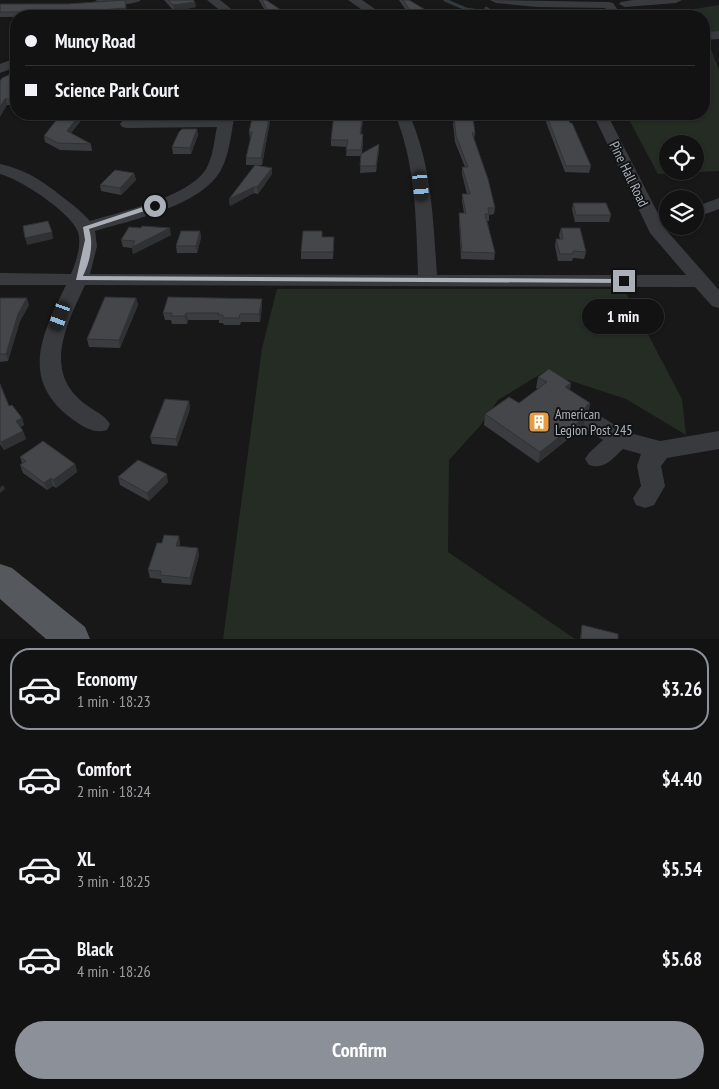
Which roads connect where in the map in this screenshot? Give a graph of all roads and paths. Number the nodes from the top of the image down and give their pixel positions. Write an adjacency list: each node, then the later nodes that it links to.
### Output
1 (135, 0): 6 (street)
2 (213, 0): 8 (street)
3 (354, 0): 9 (street)
4 (496, 0): 10 (street)
5 (676, 0): 7 (street)
6 (85, 3)
7 (625, 4)
8 (226, 10)
9 (370, 10)
10 (612, 10)
11 (194, 120): 15 (street)
12 (226, 120): 20 (street)
13 (405, 120): 24 (street)
14 (603, 120): 19 (street, Pine Hall Road)
15 (127, 124)
16 (0, 169): 20 (street)
17 (719, 203): 18 (street)
18 (704, 209)
19 (659, 217)
20 (86, 228): 23 (street)
21 (665, 235): 25 (street, Pine Hall Road)
22 (0, 279): 23 (street)
23 (79, 279): 24 (street); 28 (street)
24 (428, 280): 25 (street)
25 (701, 281): 26 (street, Pine Hall Road)
26 (719, 302)
27 (594, 423): 29 (street)
28 (99, 424)
29 (619, 439): 31 (street); 32 (street)
30 (719, 440): 31 (street)
31 (660, 450): 33 (street)
32 (597, 459)
33 (644, 498)
34 (0, 578): 35 (main road)
35 (72, 639)

